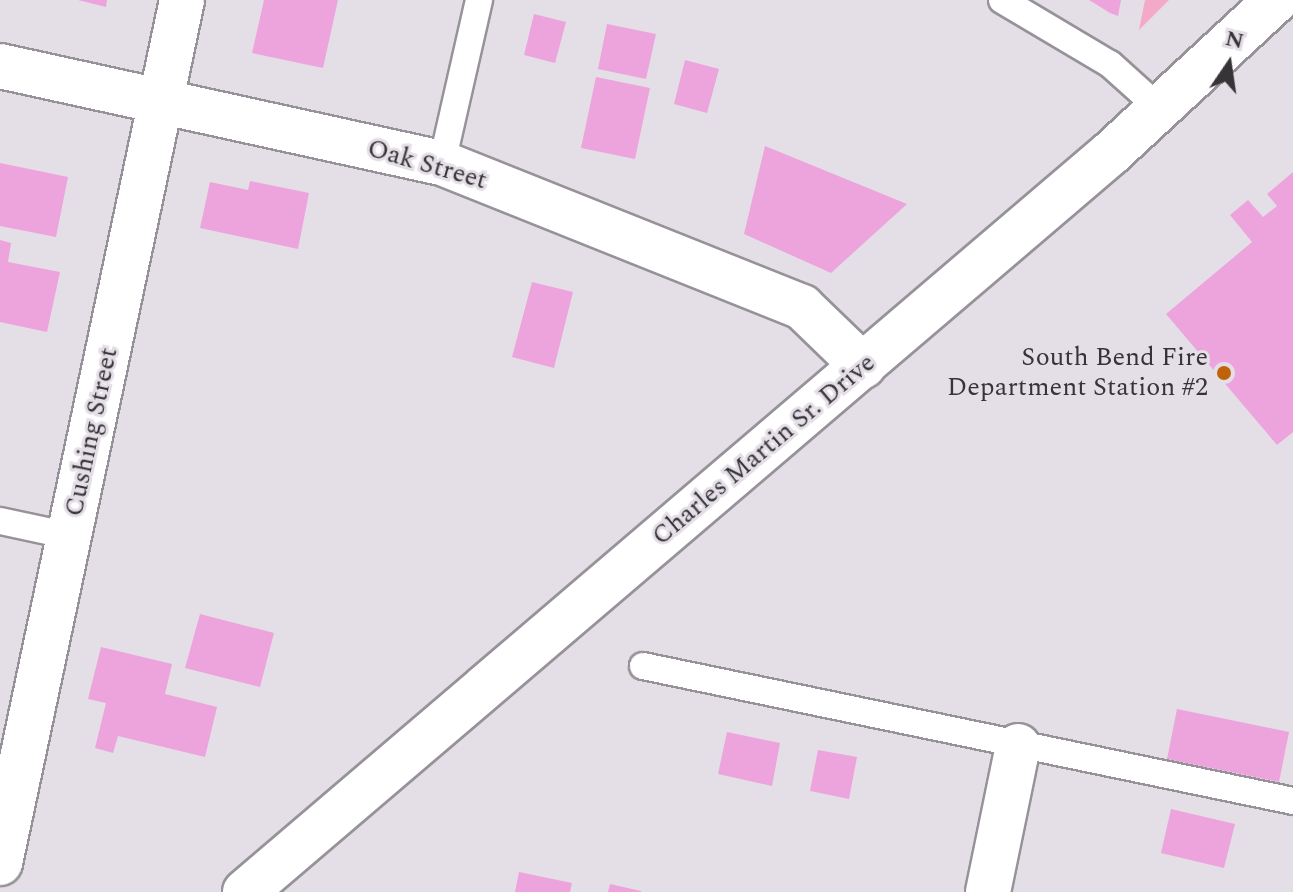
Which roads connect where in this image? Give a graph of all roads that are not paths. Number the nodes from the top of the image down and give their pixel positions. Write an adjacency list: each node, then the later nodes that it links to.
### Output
1 (182, 0): 6 (street, Cushing Street)
2 (479, 0): 8 (lane)
3 (1002, 0): 7 (lane)
4 (1276, 0): 7 (street, Charles Martin Sr. Drive)
5 (0, 66): 6 (street, Oak Street)
6 (161, 100): 8 (street, Oak Street); 11 (street, Cushing Street)
7 (1161, 110): 9 (street, Charles Martin Sr. Drive)
8 (442, 163): 9 (street, Oak Street)
9 (863, 366): 16 (street, Charles Martin Sr. Drive)
10 (0, 521): 11 (lane)
11 (70, 536): 15 (street, Cushing Street)
12 (643, 666): 13 (lane)
13 (1018, 746): 14 (lane); 17 (street)
14 (1293, 801)
15 (0, 863)
16 (245, 892)
17 (988, 892)

